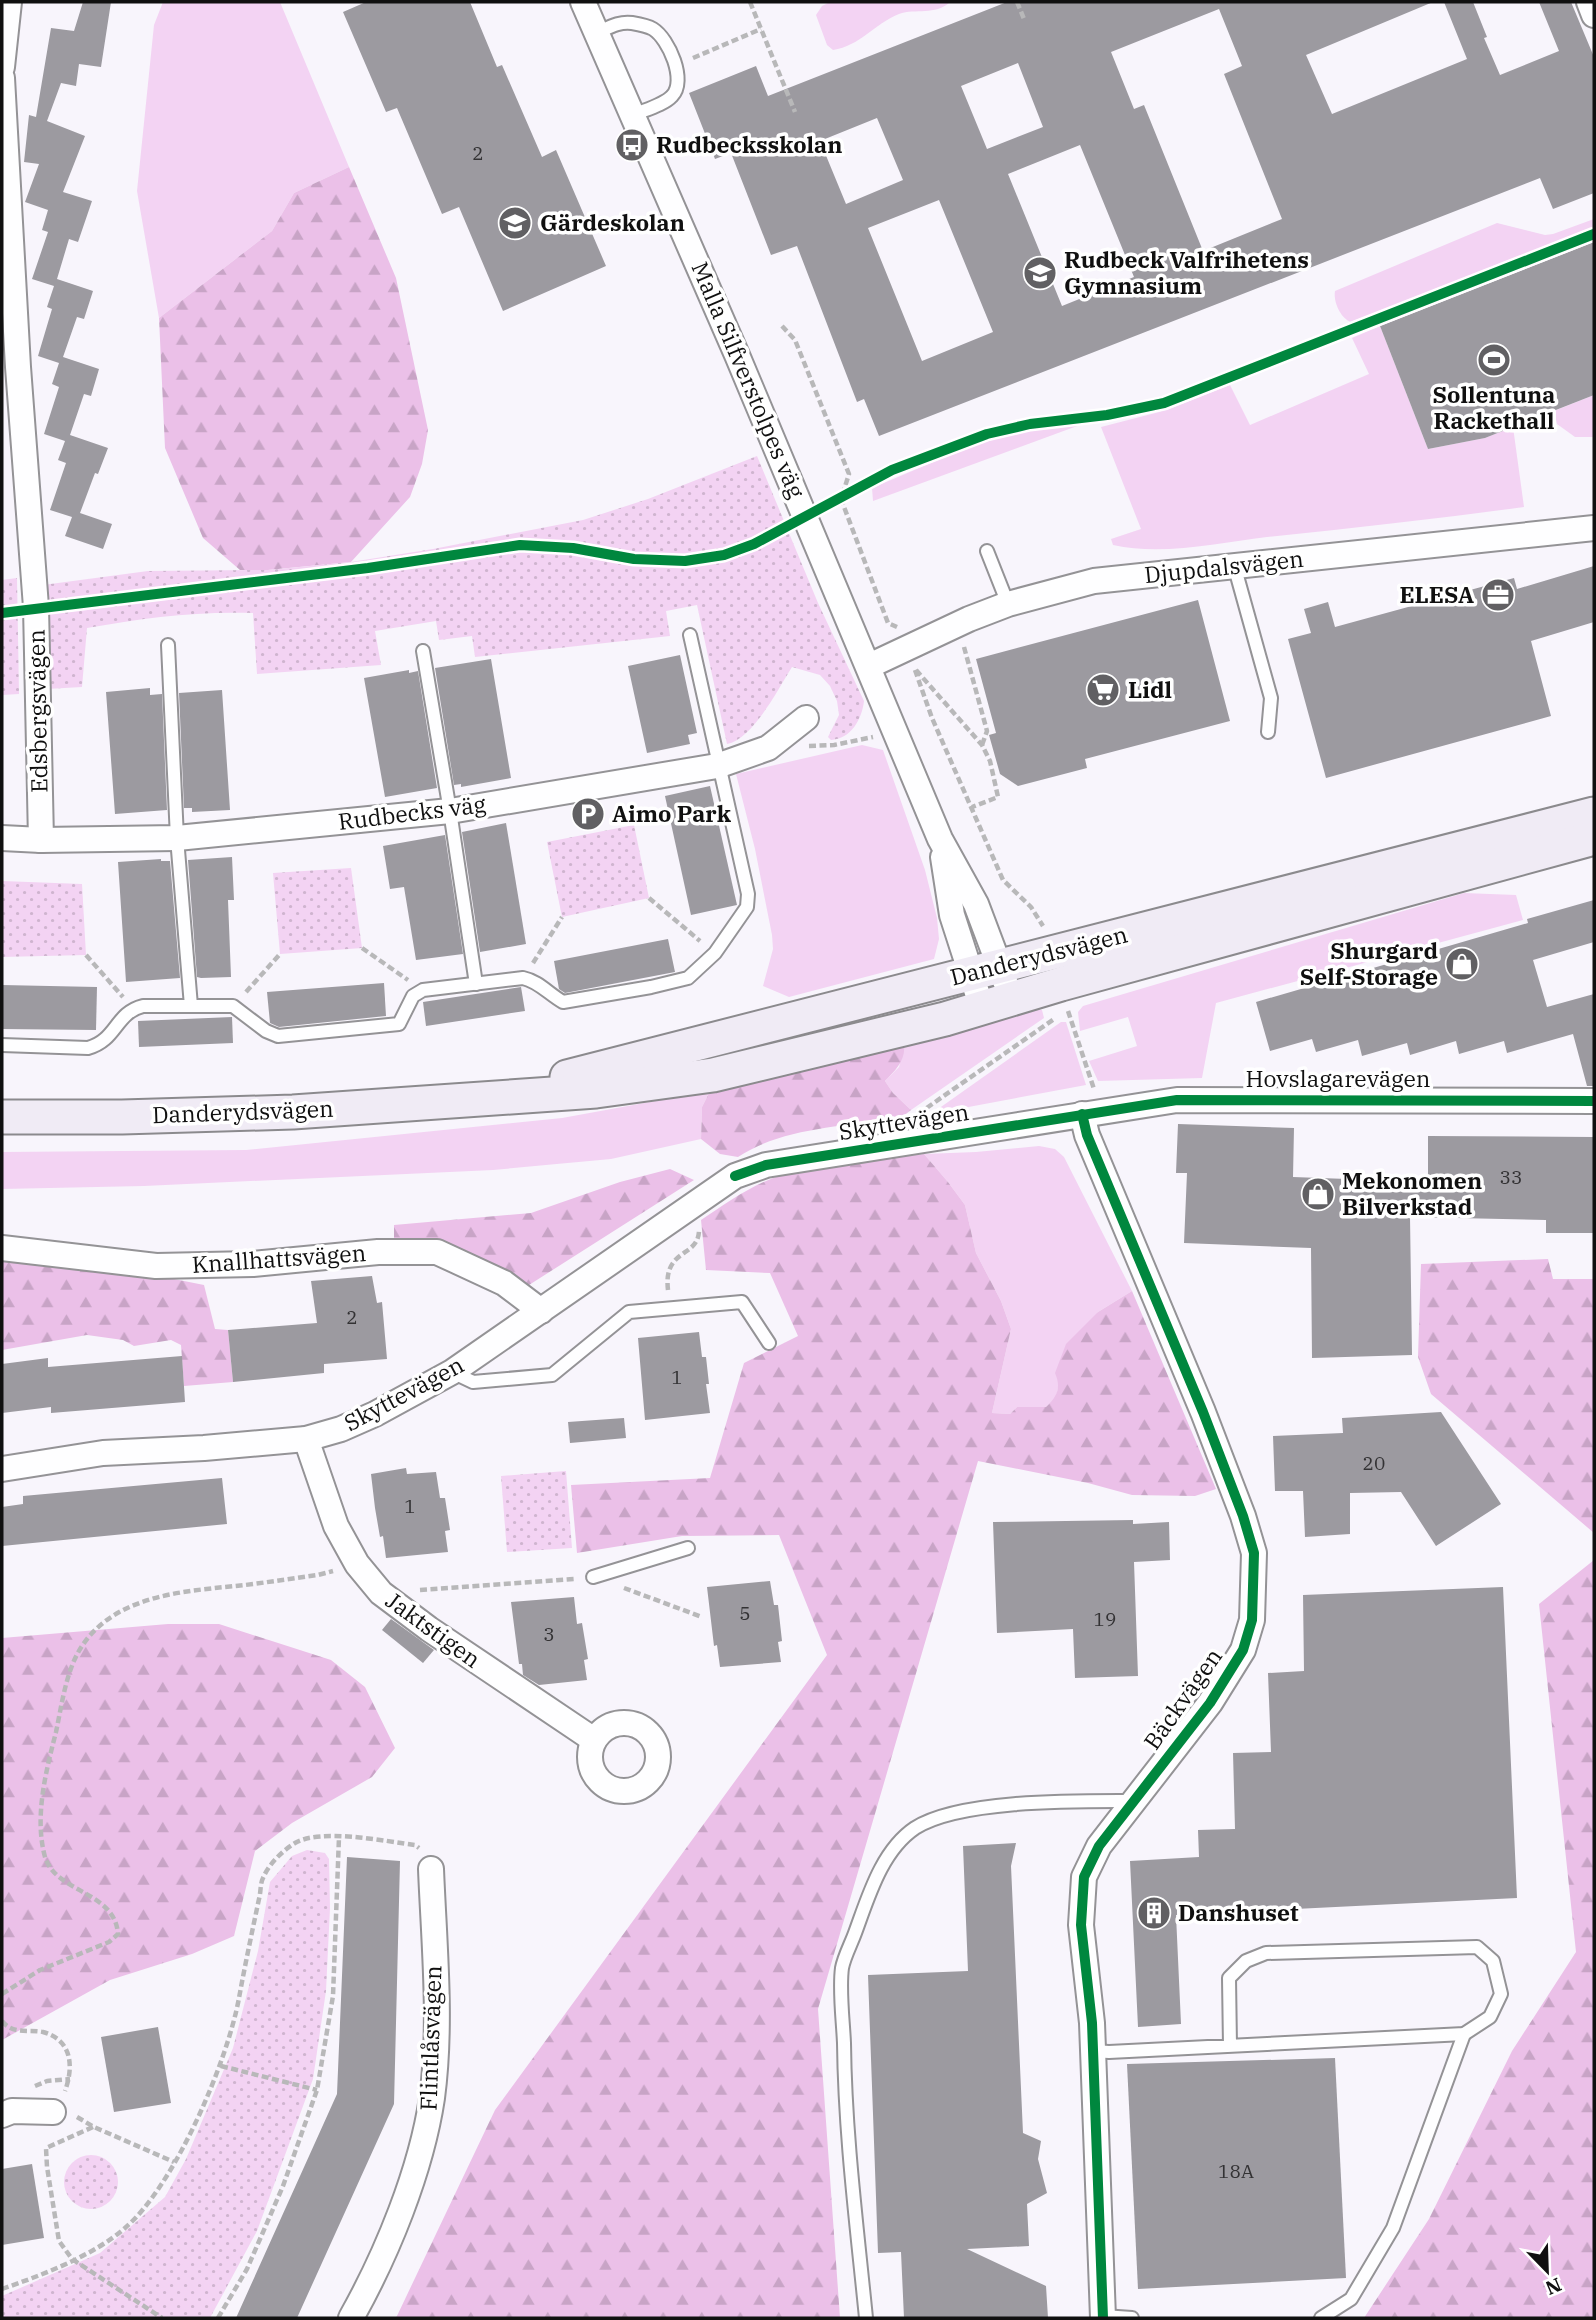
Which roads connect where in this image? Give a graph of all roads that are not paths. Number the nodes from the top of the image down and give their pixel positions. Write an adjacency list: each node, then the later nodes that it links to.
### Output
1 (9, 2): 6 (street)
2 (583, 2): 5 (street, Malla Silfverstolpes väg)
3 (1589, 2): 4 (street)
4 (1594, 15)
5 (596, 33): 8 (street, Malla Silfverstolpes väg); 8 (lane)
6 (2, 67)
7 (2, 78): 25 (street, Edsbergsvägen)
8 (633, 115): 16 (street, Malla Silfverstolpes väg)
9 (1594, 528): 11 (street, Djupdalsvägen)
10 (987, 551): 12 (lane)
11 (1234, 565): 12 (street, Djupdalsvägen); 18 (lane)
12 (1008, 604): 16 (street, Djupdalsvägen)
13 (690, 635): 19 (lane)
14 (168, 645): 23 (lane)
15 (423, 651): 20 (lane)
16 (869, 666): 26 (street, Malla Silfverstolpes väg)
17 (806, 718): 19 (street, Rudbecks väg)
18 (1268, 732)
19 (717, 766): 20 (street, Rudbecks väg); 27 (lane)
20 (450, 811): 23 (street, Rudbecks väg); 27 (lane)
21 (1594, 814): 26 (main road, Danderydsvägen)
22 (2, 838): 25 (street, Rudbecks väg)
23 (177, 838): 25 (street, Rudbecks väg); 29 (lane)
24 (1594, 838): 28 (main road, Danderydsvägen)
25 (41, 841)
26 (986, 969): 28 (street, Malla Silfverstolpes väg); 31 (main road, Danderydsvägen)
27 (476, 984): 29 (lane)
28 (997, 1003): 31 (main road, Danderydsvägen)
29 (191, 1006): 30 (lane)
30 (2, 1045)
31 (483, 1098): 34 (main road, Danderydsvägen)
32 (1594, 1101): 33 (street, Hovslagarevägen)
33 (1082, 1114): 36 (street, Skyttevägen); 44 (street, Bäckvägen)
34 (2, 1117)
35 (2, 1248): 36 (street, Knallhattsvägen)
36 (541, 1311): 38 (street, Skyttevägen)
37 (769, 1343): 38 (lane)
38 (452, 1372): 39 (street, Skyttevägen)
39 (306, 1439): 40 (street, Skyttevägen); 43 (street, Jaktstigen)
40 (2, 1469)
41 (688, 1548): 42 (lane)
42 (593, 1577)
43 (594, 1740)
44 (1135, 1801): 48 (street, Bäckvägen); 53 (lane)
45 (431, 1869): 52 (street, Flintlåsvägen)
46 (1464, 2034): 47 (lane); 47 (lane); 55 (lane)
47 (1230, 2046): 48 (lane)
48 (1093, 2051): 51 (street, Bäckvägen)
49 (54, 2110): 50 (street)
50 (2, 2115)
51 (1103, 2317): 54 (lane)
52 (351, 2318)
53 (866, 2318)
54 (1132, 2318)
55 (1321, 2318)

